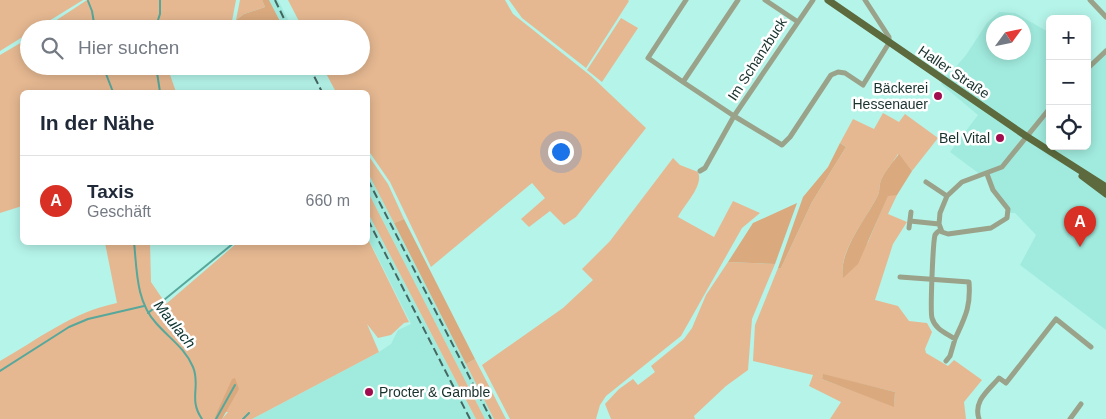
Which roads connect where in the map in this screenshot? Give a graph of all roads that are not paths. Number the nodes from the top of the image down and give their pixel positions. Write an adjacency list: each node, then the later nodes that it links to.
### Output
1 (686, 0): 13 (street, Im Schanzbuck)
2 (738, 0): 13 (street)
3 (765, 0): 9 (street, Im Schanzbuck)
4 (813, 0): 9 (street)
5 (828, 0): 10 (main road, Haller Straße)
6 (866, 0): 10 (street)
7 (1090, 0): 8 (street)
8 (1106, 16)
9 (798, 22): 15 (street, Im Schanzbuck)
10 (889, 43): 15 (street, Im Schanzbuck); 16 (main road, Haller Straße)
11 (1106, 51): 12 (street)
12 (1091, 65)
13 (683, 82): 15 (street, Im Schanzbuck)
14 (1046, 113): 16 (street)
15 (734, 116): 18 (street, Im Schanzbuck)
16 (1023, 139): 17 (main road, Haller Straße); 19 (street)
17 (1066, 163): 21 (main road, Haller Straße); 22 (main road, Haller Straße)
18 (700, 171)
19 (987, 174): 23 (street); 25 (street)
20 (926, 182): 23 (street)
21 (1106, 188)
22 (1106, 194)
23 (947, 196): 25 (street)
24 (911, 212): 25 (street)
25 (940, 227): 27 (street)
26 (900, 278): 27 (street)
27 (933, 279): 28 (street); 28 (street)
28 (955, 339): 30 (street)
29 (1092, 347): 32 (street)
30 (946, 361)
31 (1081, 404): 33 (street)
32 (979, 419)
33 (1070, 419)

